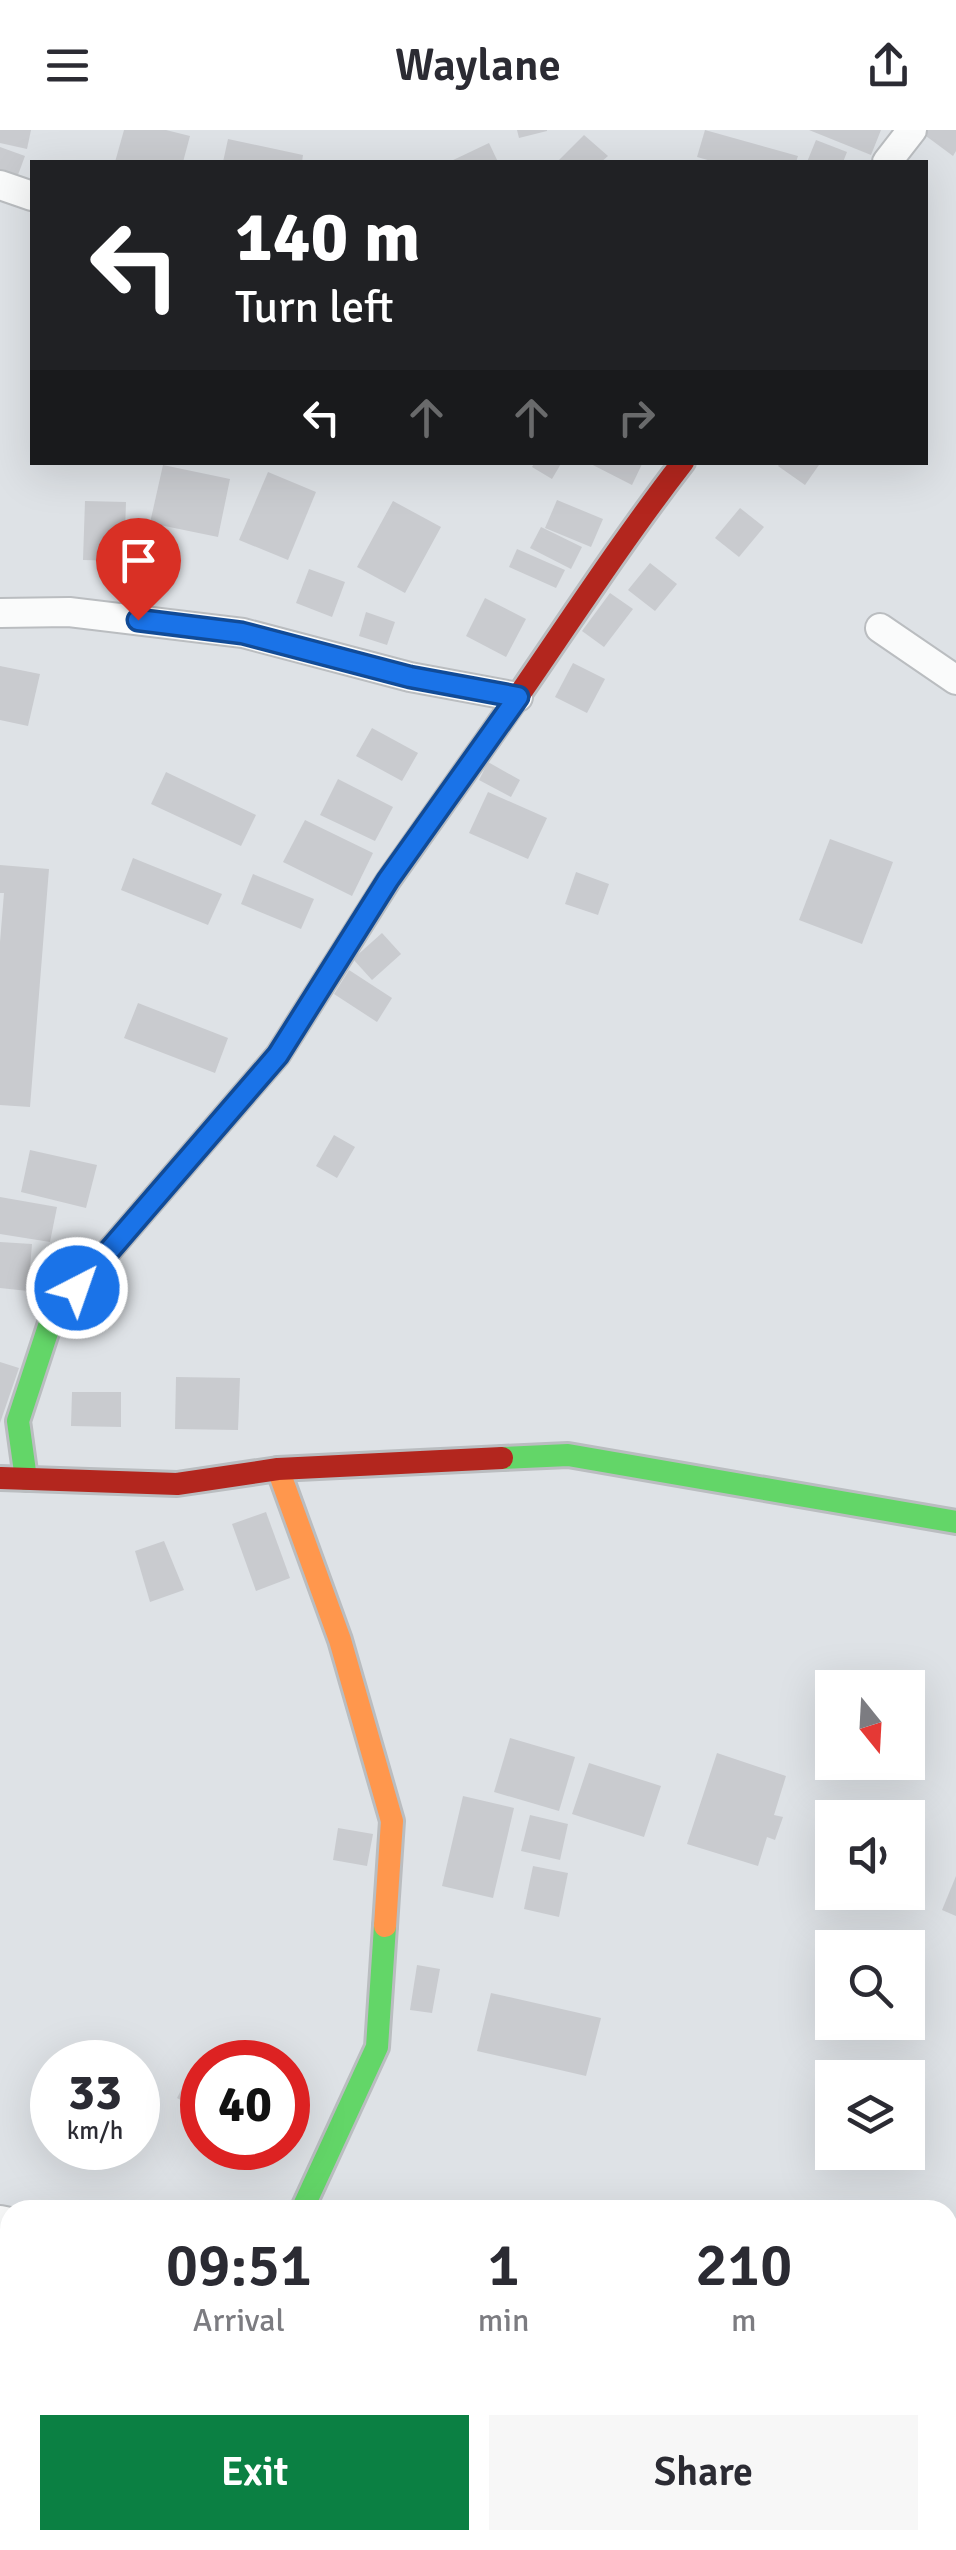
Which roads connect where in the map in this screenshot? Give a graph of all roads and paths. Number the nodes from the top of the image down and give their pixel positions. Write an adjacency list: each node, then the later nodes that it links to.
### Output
1 (912, 130): 2 (street)
2 (889, 160)
3 (0, 185): 4 (street)
4 (30, 195)
5 (681, 465): 9 (street)
6 (0, 613): 9 (street)
7 (880, 628): 8 (street)
8 (956, 680)
9 (518, 697): 12 (street)
10 (278, 1469): 12 (street); 13 (street); 14 (street)
11 (0, 1478): 12 (street)
12 (26, 1479)
13 (956, 1522)
14 (307, 2200)

